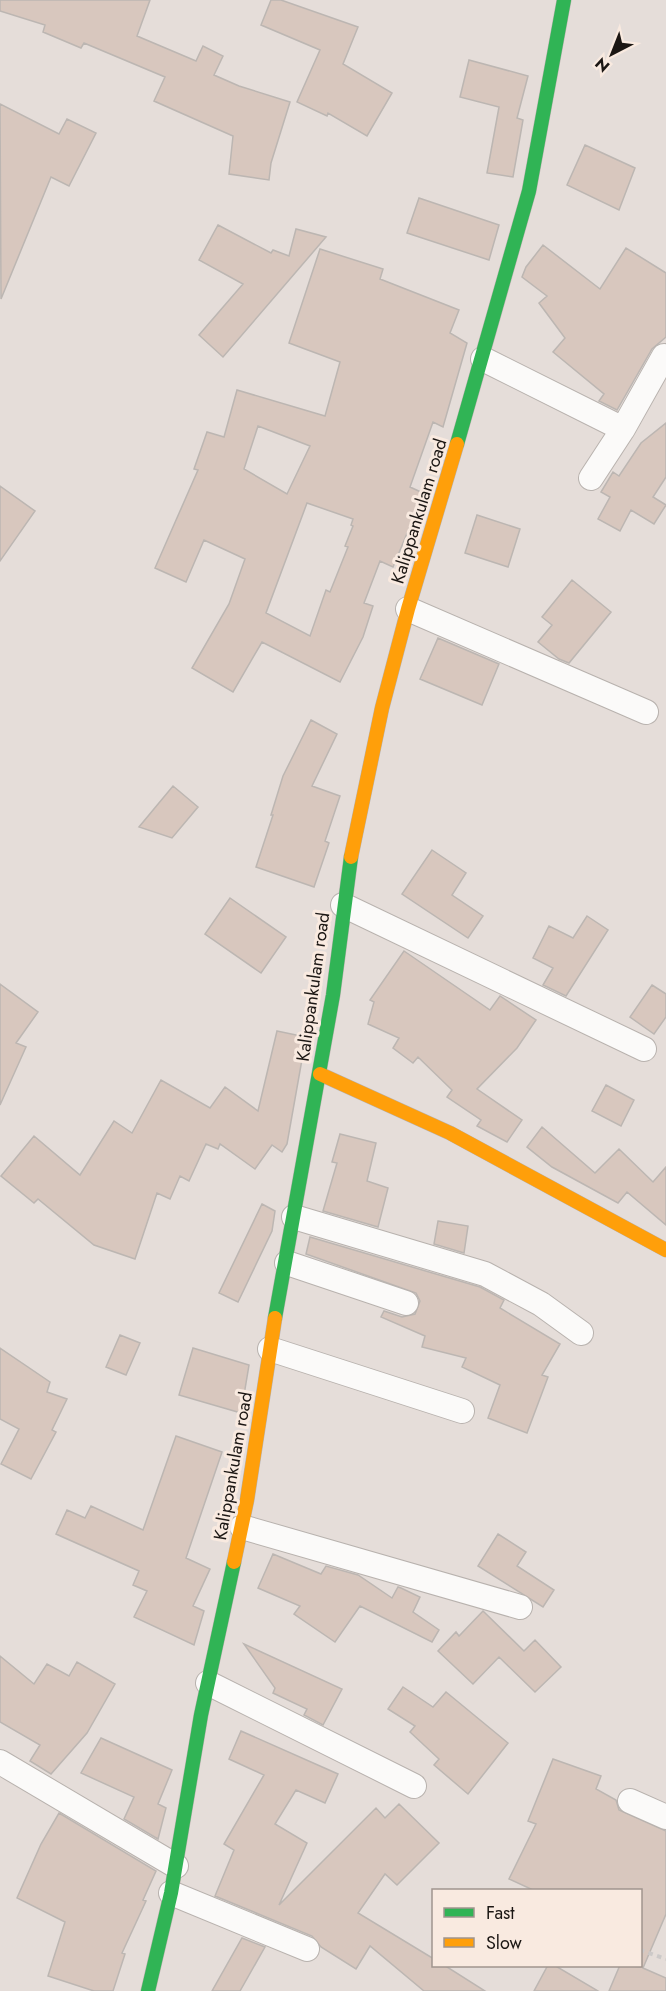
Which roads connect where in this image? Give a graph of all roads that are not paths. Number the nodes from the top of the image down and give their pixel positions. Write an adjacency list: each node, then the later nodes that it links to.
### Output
1 (564, 0): 3 (street, Kalippankulam road)
2 (666, 357): 4 (street)
3 (483, 359): 4 (street); 6 (street, Kalippankulam road)
4 (623, 429): 5 (street)
5 (591, 478)
6 (408, 609): 7 (street); 8 (street, Kalippankulam road)
7 (646, 712)
8 (343, 905): 9 (street); 10 (street, Kalippankulam road)
9 (644, 1049)
10 (320, 1074): 11 (street, Kalippankulam road); 12 (street)
11 (294, 1217): 13 (street, Kalippankulam road); 15 (street)
12 (666, 1250)
13 (287, 1263): 14 (street); 16 (street, Kalippankulam road)
14 (406, 1303)
15 (581, 1333)
16 (270, 1349): 17 (street); 18 (street, Kalippankulam road)
17 (462, 1411)
18 (242, 1527): 19 (street); 20 (street, Kalippankulam road)
19 (520, 1607)
20 (208, 1683): 22 (street); 25 (street, Kalippankulam road)
21 (0, 1762): 25 (street)
22 (414, 1786)
23 (630, 1801): 24 (street)
24 (666, 1817)
25 (176, 1866): 26 (street, Kalippankulam road)
26 (171, 1893): 27 (street); 28 (street, Kalippankulam road)
27 (307, 1949)
28 (148, 1991)

